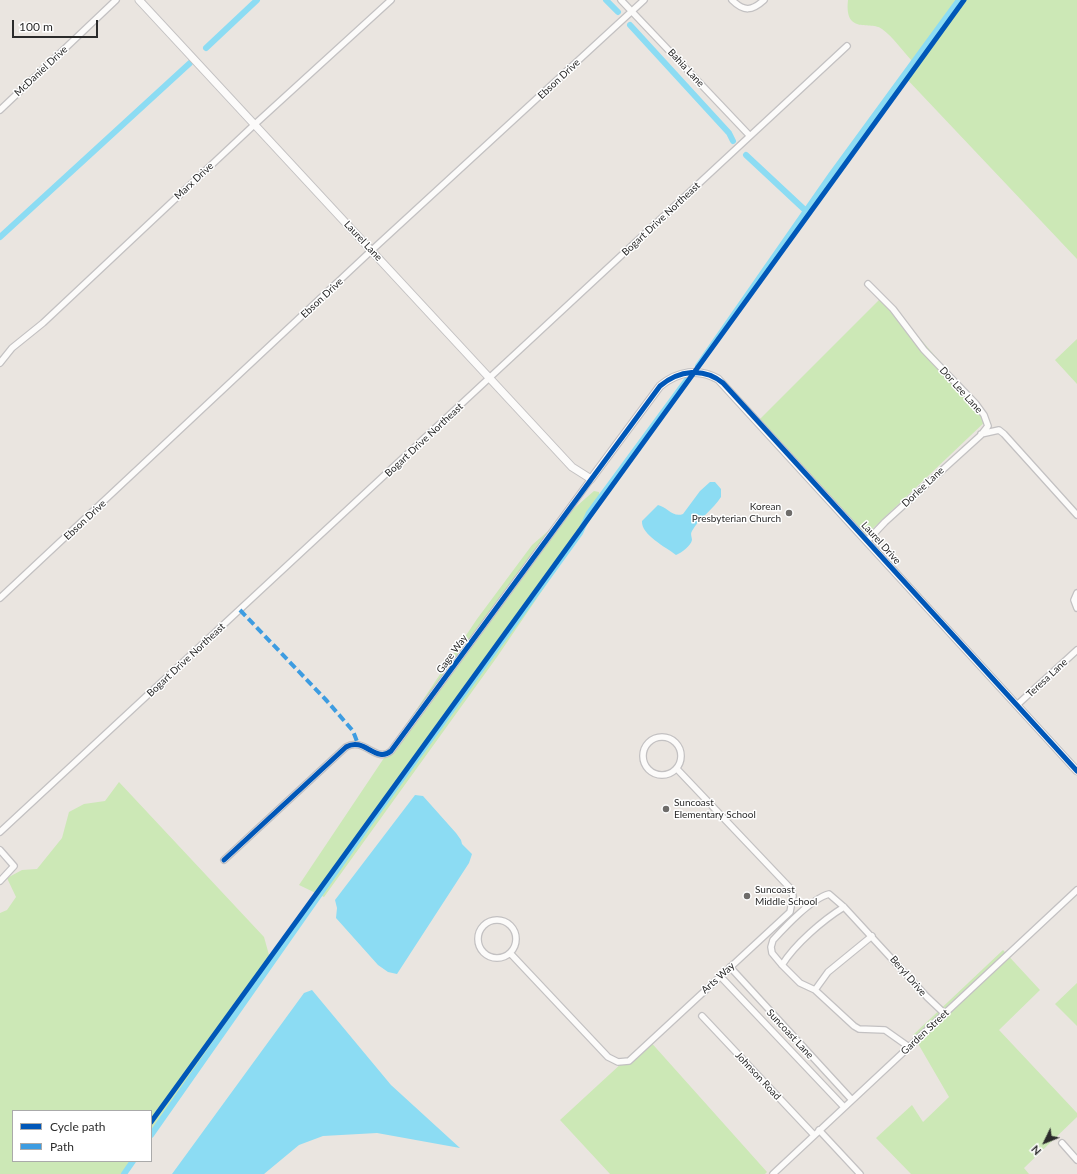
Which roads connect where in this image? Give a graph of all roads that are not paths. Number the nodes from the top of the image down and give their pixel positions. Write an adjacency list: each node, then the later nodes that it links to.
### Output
1 (116, 0): 10 (street, McDaniel Drive)
2 (139, 0): 11 (street, Laurel Lane)
3 (391, 0): 11 (street, Marx Drive)
4 (621, 0): 8 (street, Bahia Lane)
5 (644, 0): 8 (street, Ebson Drive)
6 (732, 0): 7 (street)
7 (764, 0)
8 (632, 11): 12 (street, Bahia Lane); 13 (street, Ebson Drive)
9 (847, 46): 12 (street, Bogart Drive Northeast)
10 (0, 110)
11 (254, 125): 13 (street, Laurel Lane); 15 (street, Marx Drive)
12 (750, 136): 16 (street, Bogart Drive Northeast)
13 (372, 250): 16 (street, Laurel Lane); 23 (street, Ebson Drive)
14 (868, 284): 18 (street, Dor Lee Lane)
15 (0, 363)
16 (490, 379): 19 (street, Laurel Lane); 29 (street, Bogart Drive Northeast)
17 (656, 392): 19 (street, Gage Way); 21 (street, Laurel Drive)
18 (981, 434): 20 (street); 21 (street, Dorlee Lane)
19 (590, 479): 31 (street, Gage Way)
20 (1077, 515)
21 (867, 541): 26 (street, Laurel Drive)
22 (1077, 593): 24 (street)
23 (0, 598)
24 (1077, 608)
25 (1077, 650): 26 (street, Teresa Lane)
26 (1017, 705): 28 (street, Laurel Drive)
27 (677, 769): 27 (street); 38 (street, Arts Way)
28 (1077, 771)
29 (0, 832)
30 (0, 850): 32 (street)
31 (224, 860)
32 (0, 881)
33 (1077, 890): 41 (street, Garden Street)
34 (844, 907): 35 (street, Beryl Drive); 37 (street); 37 (street, Beryl Drive)
35 (872, 936): 40 (street); 41 (street, Beryl Drive)
36 (510, 953): 36 (street); 39 (street, Arts Way)
37 (782, 965): 40 (street, Beryl Drive)
38 (730, 967): 39 (street, Arts Way); 44 (street, Suncoast Lane)
39 (720, 976): 45 (street, Suncoast Lane)
40 (814, 990): 43 (street, Beryl Drive)
41 (945, 1014): 43 (street, Garden Street)
42 (702, 1016): 47 (street, Johnson Road)
43 (908, 1047): 44 (street, Garden Street)
44 (852, 1100): 45 (street, Garden Street)
45 (844, 1107): 46 (street, Garden Street)
46 (819, 1130): 47 (street, Garden Street); 51 (street)
47 (814, 1135): 50 (street, Garden Street)
48 (1062, 1143): 49 (street)
49 (1077, 1160)
50 (773, 1174)
51 (860, 1174)

